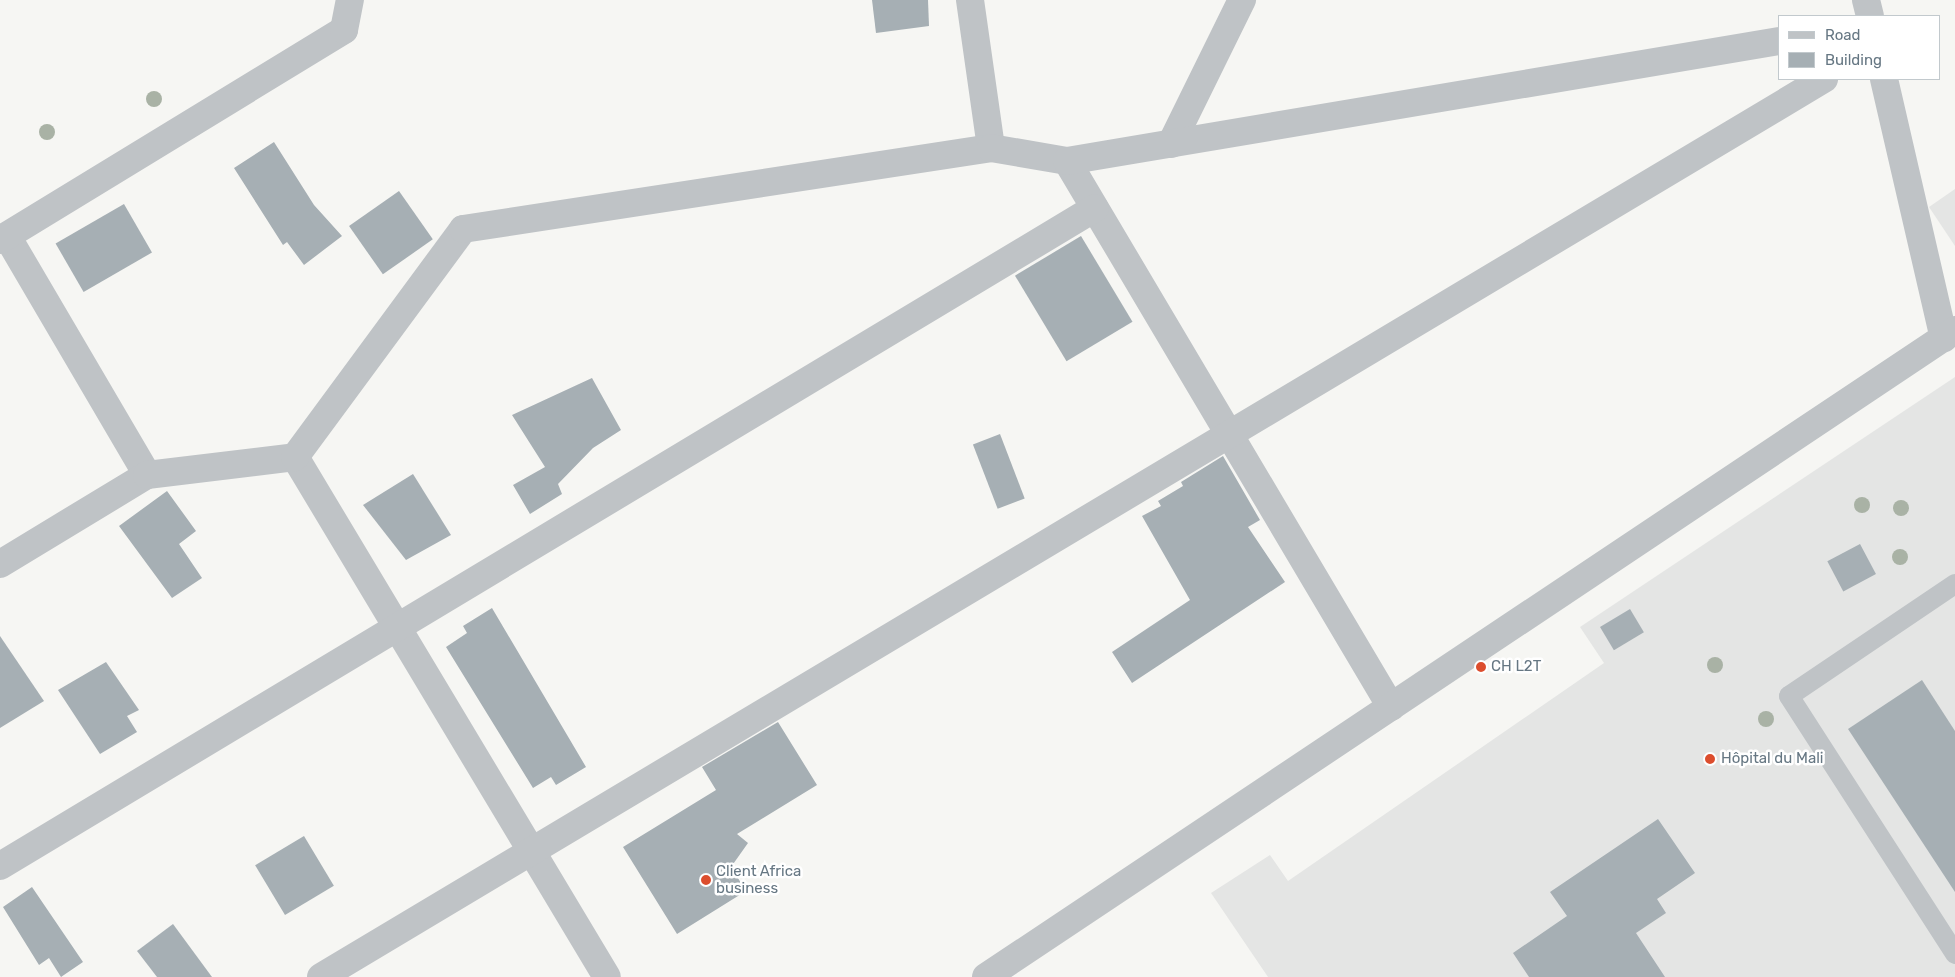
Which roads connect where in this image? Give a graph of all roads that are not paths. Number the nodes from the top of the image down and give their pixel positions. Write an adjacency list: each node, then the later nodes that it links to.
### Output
1 (350, 0): 13 (street)
2 (970, 0): 10 (street)
3 (1242, 0): 9 (street)
4 (1866, 0): 5 (street)
5 (1870, 15)
6 (1778, 41): 9 (street)
7 (1822, 80): 15 (street)
8 (1884, 80): 14 (street)
9 (1171, 144): 11 (street)
10 (991, 148): 11 (street); 16 (street)
11 (1067, 161): 12 (street)
12 (1096, 208): 15 (street); 20 (street)
13 (3, 238): 17 (street)
14 (1950, 334): 21 (street)
15 (1229, 434): 21 (street); 22 (street)
16 (295, 457): 17 (street); 20 (street)
17 (146, 475): 18 (street)
18 (0, 564)
19 (1955, 584): 24 (lane)
20 (399, 626): 22 (street); 23 (street)
21 (1391, 707): 27 (street)
22 (532, 851): 25 (street); 26 (street)
23 (0, 866)
24 (1955, 954)
25 (321, 977)
26 (607, 977)
27 (986, 977)

